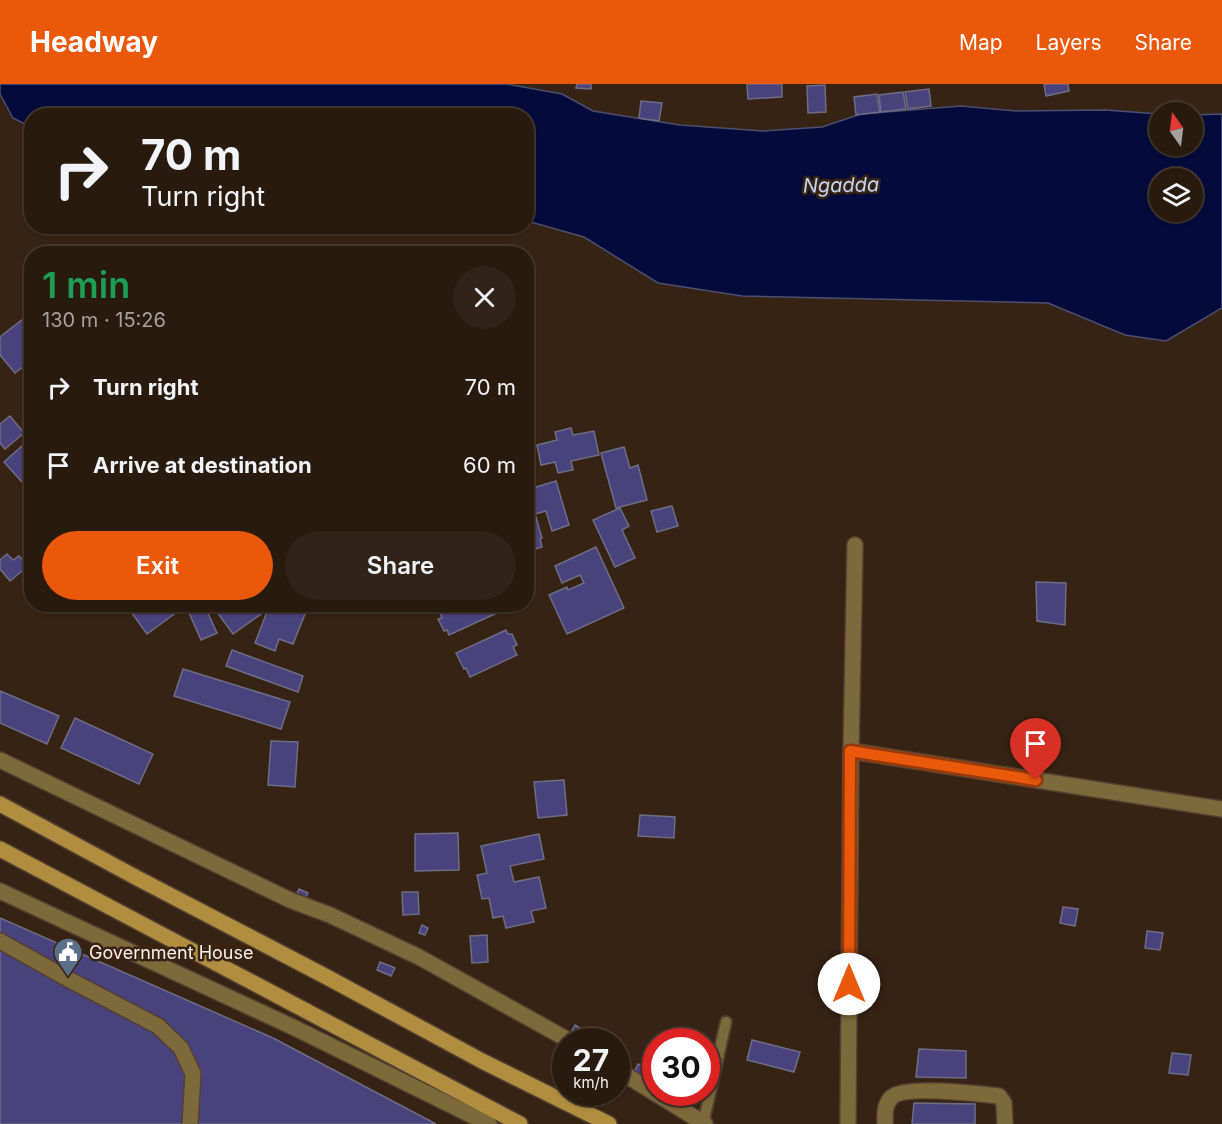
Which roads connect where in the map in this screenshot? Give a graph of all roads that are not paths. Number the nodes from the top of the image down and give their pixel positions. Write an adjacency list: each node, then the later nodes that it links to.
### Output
1 (855, 545): 2 (street)
2 (850, 751): 5 (street); 17 (street)
3 (0, 760): 10 (street)
4 (0, 804): 15 (main road)
5 (1222, 809)
6 (0, 849): 14 (main road)
7 (0, 891): 13 (street)
8 (0, 940): 12 (street)
9 (726, 1022): 16 (lane)
10 (552, 1031)
11 (630, 1078): 16 (street)
12 (190, 1124)
13 (489, 1124)
14 (520, 1124)
15 (609, 1124)
16 (704, 1124)
17 (848, 1124)
18 (885, 1124): 19 (street)
19 (1005, 1124)

